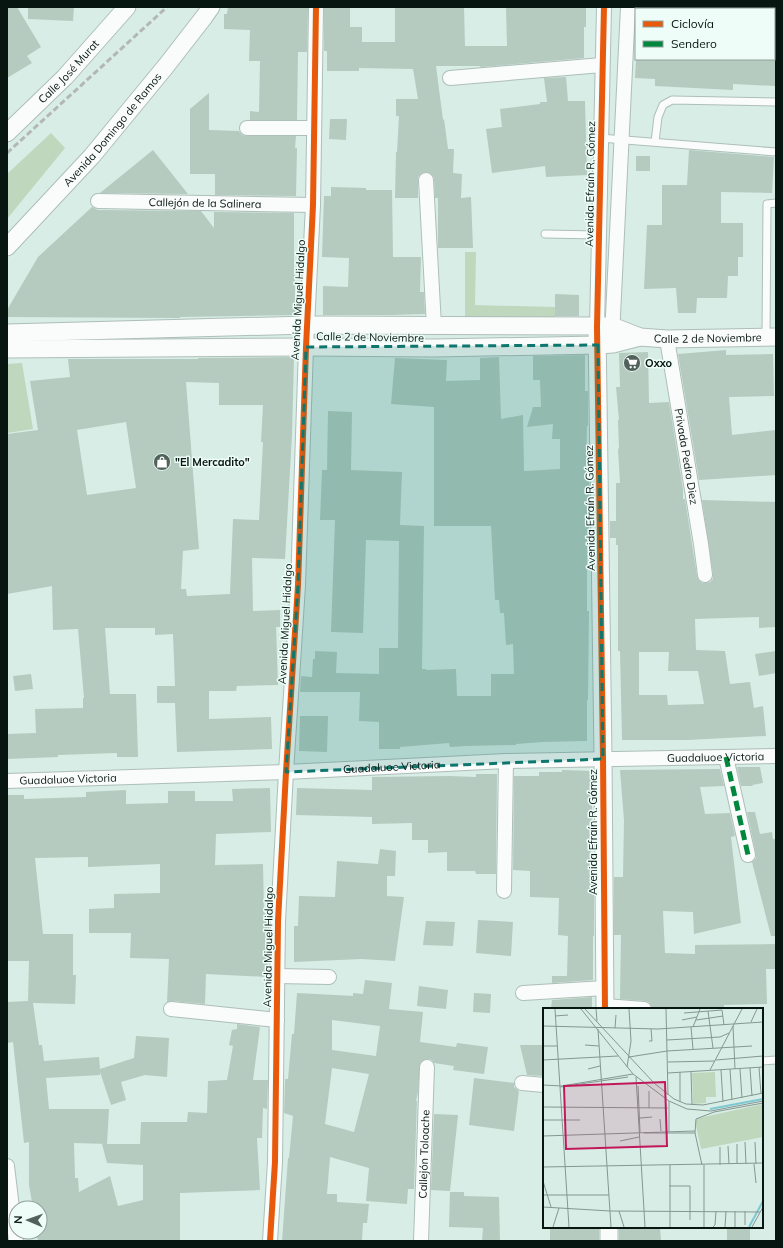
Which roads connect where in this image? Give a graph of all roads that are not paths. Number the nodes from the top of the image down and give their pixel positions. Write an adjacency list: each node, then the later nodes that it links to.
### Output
1 (127, 7): 11 (street, Calle José Murat)
2 (211, 7): 22 (street, Avenida Domingo de Ramos)
3 (316, 7): 10 (street, Avenida Miguel Hidalgo)
4 (604, 7): 6 (street, Avenida Efraín R. Gómez)
5 (628, 7): 13 (street, Avenida Efraín R. Gómez)
6 (602, 66): 7 (street); 12 (street, Avenida Efraín R. Gómez)
7 (450, 78)
8 (776, 102): 14 (lane)
9 (248, 128): 10 (street)
10 (314, 128): 19 (street, Avenida Miguel Hidalgo)
11 (7, 133)
12 (600, 138): 13 (lane); 21 (street, Avenida Efraín R. Gómez)
13 (621, 140): 14 (lane); 25 (street, Avenida Efraín R. Gómez)
14 (655, 142): 15 (lane)
15 (776, 152)
16 (426, 180): 24 (street)
17 (98, 201): 19 (street, Callejón de la Salinera)
18 (776, 204): 28 (lane)
19 (313, 205): 23 (street, Avenida Miguel Hidalgo)
20 (545, 234): 21 (lane)
21 (599, 235): 25 (street, Avenida Efraín R. Gómez)
22 (7, 247)
23 (307, 325): 24 (street, Calle 2 de Noviembre); 26 (street, Calle 2 de Noviembre); 31 (street, Avenida Miguel Hidalgo)
24 (434, 326): 25 (street, Calle 2 de Noviembre)
25 (605, 327): 27 (street, Calle 2 de Noviembre); 30 (street, Avenida Efraín R. Gómez)
26 (7, 333)
27 (640, 337): 29 (street, Calle 2 de Noviembre); 30 (street, Calle 2 de Noviembre)
28 (771, 337): 29 (street, Calle 2 de Noviembre)
29 (667, 338): 33 (street, Privada Pedro Diez)
30 (605, 345): 31 (street, Calle 2 de Noviembre); 36 (street, Avenida Efraín R. Gómez)
31 (306, 347): 32 (street, Calle 2 de Noviembre); 38 (street, Avenida Miguel Hidalgo)
32 (7, 349)
33 (705, 575)
34 (776, 756): 35 (street, Guadaluoe Victoria)
35 (726, 757): 36 (street, Guadaluoe Victoria); 40 (street)
36 (603, 759): 37 (street, Guadaluoe Victoria); 44 (street, Avenida Efraín R. Gómez)
37 (506, 761): 38 (street, Guadaluoe Victoria); 41 (street)
38 (286, 772): 39 (street, Guadaluoe Victoria); 42 (street, Avenida Miguel Hidalgo)
39 (7, 781)
40 (748, 855)
41 (504, 891)
42 (277, 976): 43 (street); 48 (street, Avenida Miguel Hidalgo)
43 (329, 977)
44 (604, 988): 45 (street); 46 (street, Avenida Efraín R. Gómez)
45 (523, 993)
46 (605, 1008)
47 (171, 1009): 48 (street)
48 (277, 1020): 57 (street, Avenida Miguel Hidalgo)
49 (776, 1060): 50 (lane)
50 (763, 1061)
51 (427, 1067): 58 (street, Callejón Toloache)
52 (522, 1083): 53 (street)
53 (543, 1085)
54 (7, 1166): 56 (street)
55 (609, 1228): 59 (street)
56 (16, 1241)
57 (270, 1241)
58 (421, 1241)
59 (609, 1241)

